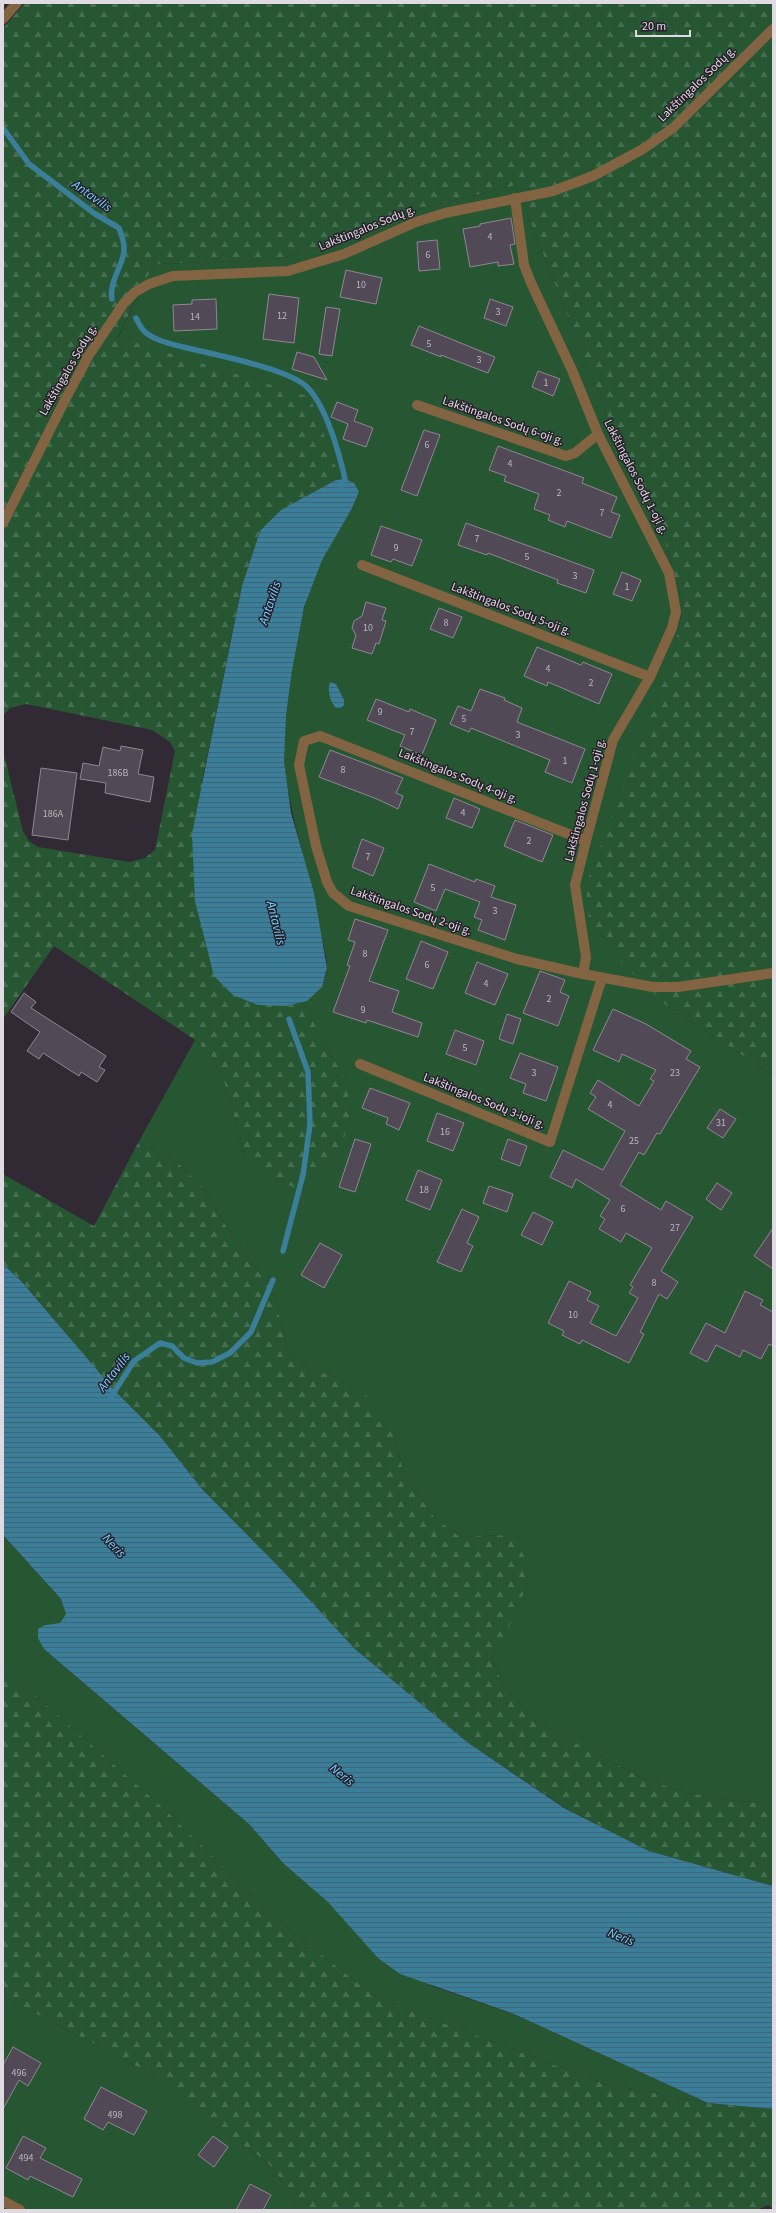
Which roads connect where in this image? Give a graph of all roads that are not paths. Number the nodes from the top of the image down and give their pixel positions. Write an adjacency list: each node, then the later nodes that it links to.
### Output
1 (17, 3): 2 (street)
2 (3, 19)
3 (773, 29): 4 (street, Lakštingalos Sodų g.)
4 (515, 198): 6 (street, Lakštingalos Sodų 1-oji g.); 7 (street, Lakštingalos Sodų g.)
5 (417, 406): 6 (street, Lakštingalos Sodų 6-oji g.)
6 (598, 434): 9 (street, Lakštingalos Sodų 1-oji g.)
7 (3, 523)
8 (362, 565): 9 (street, Lakštingalos Sodų 5-oji g.)
9 (650, 677): 11 (street, Lakštingalos Sodų 1-oji g.)
10 (320, 736): 11 (street, Lakštingalos Sodų 4-oji g.); 13 (street, Lakštingalos Sodų 2-oji g.)
11 (586, 841): 13 (street, Lakštingalos Sodų 1-oji g.)
12 (773, 973): 14 (street)
13 (583, 974): 14 (street)
14 (602, 978): 15 (street, Lakštingalos Sodų 3-ioji g.)
15 (360, 1064)
16 (3, 2202): 17 (street)
17 (20, 2210)

